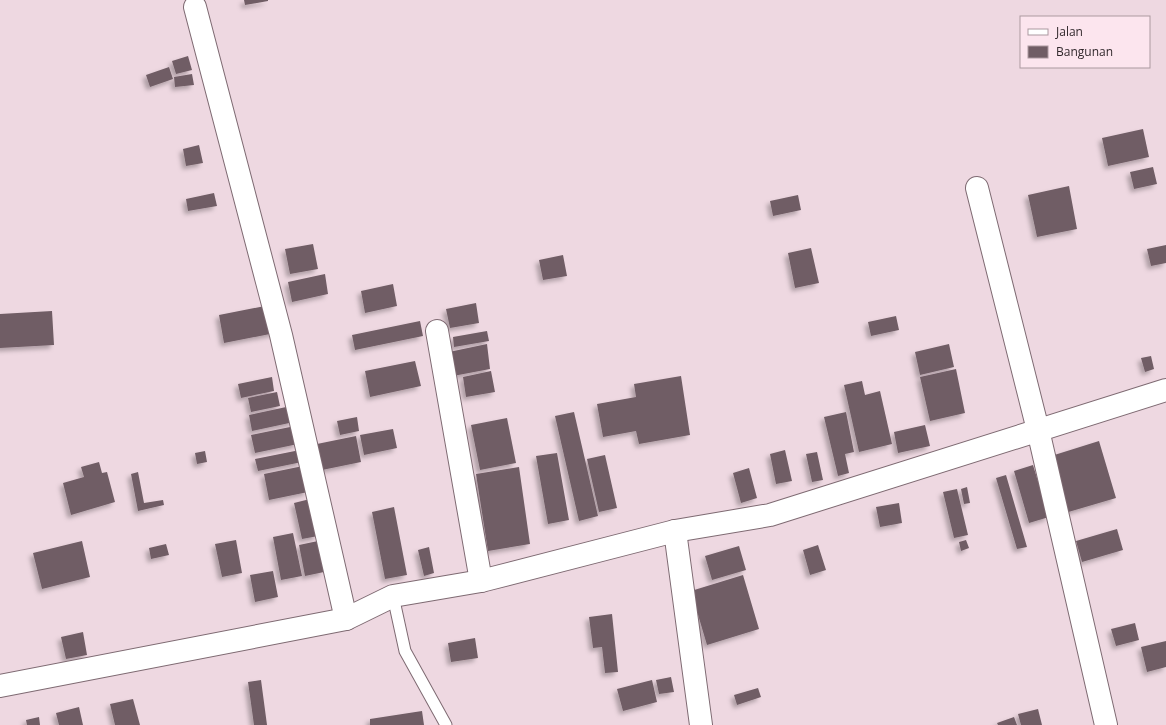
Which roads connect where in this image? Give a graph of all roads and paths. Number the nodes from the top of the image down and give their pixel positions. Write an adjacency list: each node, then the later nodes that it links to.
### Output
1 (195, 7): 9 (main road)
2 (977, 188): 5 (main road)
3 (438, 331): 7 (main road)
4 (1166, 390): 5 (main road)
5 (1038, 430): 6 (main road); 13 (main road)
6 (675, 531): 7 (main road); 12 (main road)
7 (481, 581): 8 (main road)
8 (393, 596): 9 (main road); 11 (lane)
9 (346, 619): 10 (main road)
10 (0, 686)
11 (446, 725)
12 (701, 725)
13 (1106, 725)

